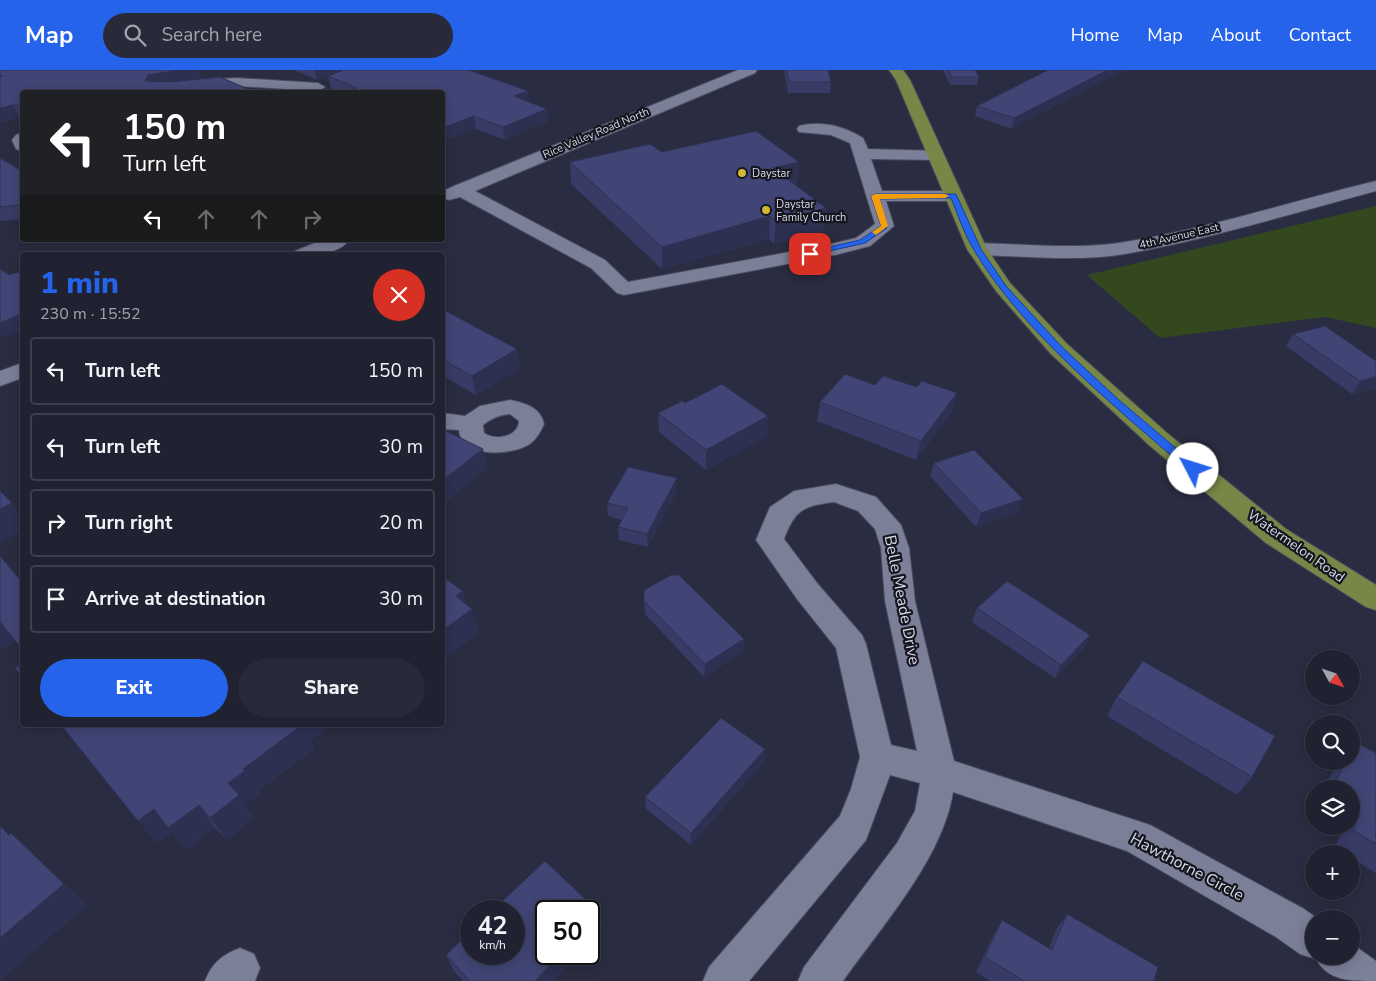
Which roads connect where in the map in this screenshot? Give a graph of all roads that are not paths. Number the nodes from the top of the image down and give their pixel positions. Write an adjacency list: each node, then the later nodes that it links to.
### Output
1 (750, 70): 10 (street, Rice Valley Road North)
2 (896, 70): 8 (main road, Watermelon Road)
3 (333, 79): 5 (street)
4 (167, 90): 5 (street)
5 (315, 90)
6 (805, 129): 7 (street)
7 (861, 154): 8 (street); 12 (street)
8 (936, 155): 13 (main road, Watermelon Road)
9 (1376, 186): 15 (street, 4th Avenue East)
10 (460, 190): 11 (street, Rice Valley Road North); 12 (street)
11 (445, 196)
12 (875, 196): 13 (street)
13 (954, 196): 15 (main road, Watermelon Road)
14 (334, 242): 16 (street)
15 (977, 249): 21 (main road, Watermelon Road)
16 (309, 252)
17 (20, 371): 18 (street)
18 (0, 379)
19 (445, 421): 20 (street)
20 (471, 424)
21 (1376, 599)
22 (876, 757): 23 (street, Hawthorne Circle); 23 (street, Belle Meade Drive); 26 (street, Belle Meade Drive)
23 (939, 772): 24 (street, Hawthorne Circle); 27 (street, Belle Meade Drive)
24 (1305, 934)
25 (1348, 965): 28 (street)
26 (723, 981)
27 (818, 981)
28 (1369, 981)

